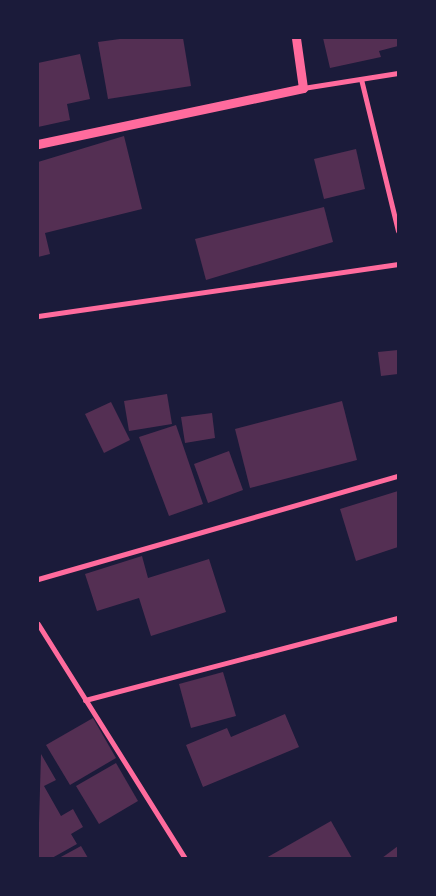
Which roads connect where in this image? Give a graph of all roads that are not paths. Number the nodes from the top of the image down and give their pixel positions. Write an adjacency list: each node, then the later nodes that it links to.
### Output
1 (296, 38): 4 (street)
2 (398, 73): 3 (street)
3 (362, 79): 4 (street); 6 (street)
4 (303, 88): 5 (street)
5 (38, 144)
6 (398, 231)
7 (398, 264): 8 (street)
8 (38, 316)
9 (398, 476): 10 (street)
10 (38, 578)
11 (398, 618): 13 (street)
12 (38, 624): 13 (street)
13 (85, 700): 14 (street)
14 (186, 858)

